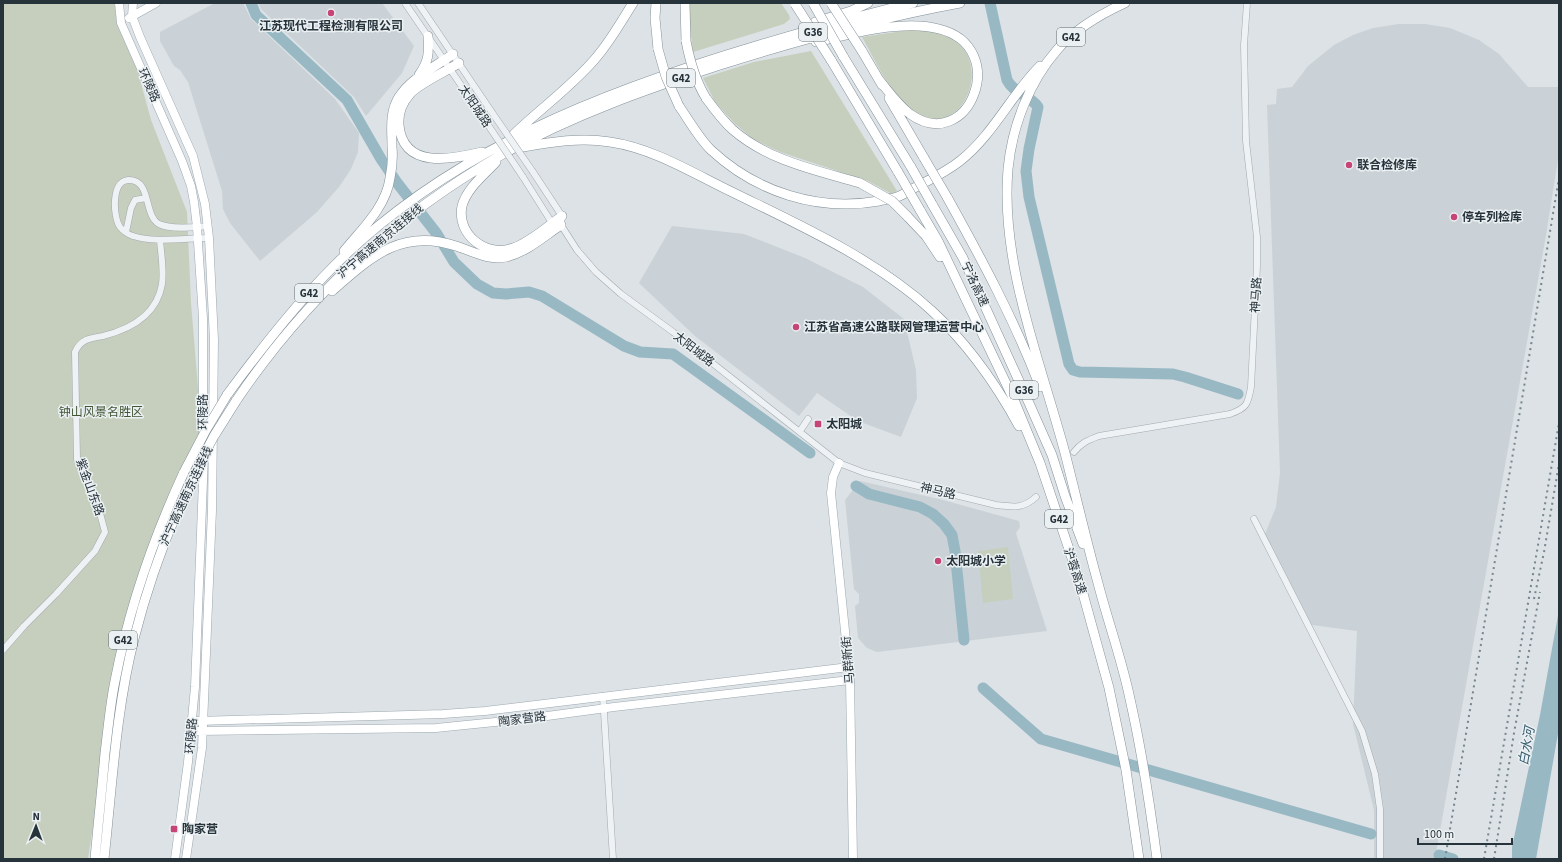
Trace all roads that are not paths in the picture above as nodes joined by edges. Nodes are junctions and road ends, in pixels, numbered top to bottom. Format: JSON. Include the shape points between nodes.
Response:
{"nodes":[{"id":1,"x":119,"y":3,"type":"edge"},
{"id":2,"x":133,"y":3,"type":"edge"},
{"id":3,"x":156,"y":3,"type":"edge"},
{"id":4,"x":406,"y":3,"type":"edge"},
{"id":5,"x":418,"y":3,"type":"edge"},
{"id":6,"x":633,"y":3,"type":"edge"},
{"id":7,"x":656,"y":3,"type":"edge"},
{"id":8,"x":685,"y":3,"type":"edge"},
{"id":9,"x":813,"y":3,"type":"edge"},
{"id":10,"x":831,"y":3,"type":"edge"},
{"id":11,"x":868,"y":3,"type":"edge"},
{"id":12,"x":913,"y":3,"type":"edge"},
{"id":13,"x":960,"y":3,"type":"edge"},
{"id":14,"x":1125,"y":3,"type":"edge"},
{"id":15,"x":1247,"y":3,"type":"edge"},
{"id":16,"x":795,"y":4,"type":"edge"},
{"id":17,"x":132,"y":16,"type":"junction"},
{"id":18,"x":122,"y":23,"type":"junction"},
{"id":19,"x":428,"y":36,"type":"junction"},
{"id":20,"x":453,"y":54,"type":"junction"},
{"id":21,"x":753,"y":54,"type":"junction"},
{"id":22,"x":444,"y":60,"type":"junction"},
{"id":23,"x":702,"y":62,"type":"junction"},
{"id":24,"x":459,"y":63,"type":"junction"},
{"id":25,"x":450,"y":69,"type":"junction"},
{"id":26,"x":417,"y":78,"type":"junction"},
{"id":27,"x":879,"y":80,"type":"junction"},
{"id":28,"x":1029,"y":85,"type":"junction"},
{"id":29,"x":507,"y":148,"type":"junction"},
{"id":30,"x":490,"y":150,"type":"junction"},
{"id":31,"x":146,"y":198,"type":"junction"},
{"id":32,"x":558,"y":221,"type":"junction"},
{"id":33,"x":208,"y":226,"type":"junction"},
{"id":34,"x":197,"y":227,"type":"junction"},
{"id":35,"x":126,"y":232,"type":"junction"},
{"id":36,"x":198,"y":238,"type":"junction"},
{"id":37,"x":209,"y":238,"type":"junction"},
{"id":38,"x":160,"y":240,"type":"junction"},
{"id":39,"x":964,"y":297,"type":"junction"},
{"id":40,"x":292,"y":310,"type":"junction"},
{"id":41,"x":277,"y":345,"type":"junction"},
{"id":42,"x":808,"y":419,"type":"dead end"},
{"id":43,"x":800,"y":431,"type":"junction"},
{"id":44,"x":1064,"y":452,"type":"junction"},
{"id":45,"x":1074,"y":452,"type":"dead end"},
{"id":46,"x":839,"y":463,"type":"junction"},
{"id":47,"x":1040,"y":463,"type":"junction"},
{"id":48,"x":1036,"y":497,"type":"dead end"},
{"id":49,"x":1254,"y":519,"type":"dead end"},
{"id":50,"x":1098,"y":584,"type":"junction"},
{"id":51,"x":3,"y":650,"type":"edge"},
{"id":52,"x":849,"y":667,"type":"junction"},
{"id":53,"x":850,"y":680,"type":"junction"},
{"id":54,"x":603,"y":696,"type":"junction"},
{"id":55,"x":604,"y":708,"type":"junction"},
{"id":56,"x":192,"y":721,"type":"junction"},
{"id":57,"x":203,"y":721,"type":"junction"},
{"id":58,"x":192,"y":731,"type":"junction"},
{"id":59,"x":203,"y":731,"type":"junction"},
{"id":60,"x":95,"y":859,"type":"edge"},
{"id":61,"x":104,"y":859,"type":"edge"},
{"id":62,"x":175,"y":859,"type":"edge"},
{"id":63,"x":186,"y":859,"type":"edge"},
{"id":64,"x":614,"y":859,"type":"edge"},
{"id":65,"x":853,"y":859,"type":"edge"},
{"id":66,"x":1139,"y":859,"type":"edge"},
{"id":67,"x":1157,"y":859,"type":"edge"},
{"id":68,"x":1380,"y":859,"type":"edge"}],
"edges":[{"from":1,"to":18,"type":"main road","name":"环陵路"},
{"from":2,"to":17,"type":"main road","name":"环陵路"},
{"from":3,"to":17,"type":"main road"},
{"from":4,"to":19,"type":"street","name":"太阳城路"},
{"from":5,"to":20,"type":"street","name":"太阳城路"},
{"from":6,"to":29,"type":"highway","via":[[595,59],[573,82],[530,118]]},
{"from":7,"to":28,"type":"highway","bridge":true,"via":[[658,49],[666,77],[679,106],[710,149],[736,171],[778,192],[814,202],[858,204],[897,197],[945,172],[975,147],[1014,98]]},
{"from":8,"to":39,"type":"highway","number":"G42","bridge":true,"via":[[686,41],[692,68],[706,98],[732,130],[767,153],[860,183],[892,201],[926,236]]},
{"from":9,"to":50,"type":"highway","name":"宁洛高速","number":"G36","bridge":true,"via":[[963,258],[1052,455]]},
{"from":10,"to":27,"type":"highway","bridge":true},
{"from":11,"to":23,"type":"highway","via":[[851,11],[737,46]]},
{"from":12,"to":23,"type":"highway","name":"沪宁高速南京连接线","number":"G42","via":[[850,18]]},
{"from":13,"to":21,"type":"highway","name":"沪宁高速南京连接线","number":"G42","via":[[852,26]]},
{"from":14,"to":28,"type":"highway","number":"G42","via":[[1093,21],[1057,50]]},
{"from":15,"to":45,"type":"street","name":"神马路","via":[[1244,45],[1246,141],[1257,266],[1248,403],[1241,410],[1230,414],[1098,436],[1083,443]]},
{"from":16,"to":39,"type":"highway","name":"宁洛高速","number":"G36","bridge":true,"via":[[938,241]]},
{"from":17,"to":18,"type":"main road"},
{"from":17,"to":33,"type":"main road","name":"环陵路","via":[[193,156],[202,186]]},
{"from":18,"to":34,"type":"main road","name":"环陵路","via":[[182,161],[191,186]]},
{"from":19,"to":22,"type":"street","name":"太阳城路"},
{"from":19,"to":26,"type":"highway","via":[[429,57]]},
{"from":20,"to":22,"type":"highway"},
{"from":20,"to":24,"type":"street","name":"太阳城路"},
{"from":21,"to":27,"type":"highway","via":[[894,26],[929,27],[956,36],[965,44],[977,63],[978,81],[974,92],[963,113],[947,122],[934,124],[910,114],[896,102]]},
{"from":21,"to":29,"type":"highway","name":"沪宁高速南京连接线","number":"G42","via":[[615,102]]},
{"from":22,"to":25,"type":"street","name":"太阳城路"},
{"from":22,"to":26,"type":"highway"},
{"from":23,"to":29,"type":"highway","name":"沪宁高速南京连接线","number":"G42","via":[[585,104]]},
{"from":24,"to":25,"type":"highway"},
{"from":24,"to":32,"type":"street","name":"太阳城路","bridge":true,"via":[[533,172]]},
{"from":25,"to":30,"type":"highway","via":[[410,93],[402,105],[399,117],[400,130],[405,144],[414,153],[441,160]]},
{"from":25,"to":32,"type":"street","name":"太阳城路","bridge":true,"via":[[523,178]]},
{"from":26,"to":40,"type":"highway","via":[[399,96],[393,109],[390,179],[381,204],[371,220]]},
{"from":27,"to":44,"type":"highway","bridge":true,"via":[[981,259],[1037,379]]},
{"from":28,"to":44,"type":"highway","number":"G42","via":[[1013,139],[1008,168],[1012,250],[1026,318]]},
{"from":29,"to":30,"type":"highway","name":"沪宁高速南京连接线","number":"G42"},
{"from":29,"to":32,"type":"highway","via":[[474,185],[462,206],[463,226],[468,235],[493,250],[502,250],[513,248]]},
{"from":29,"to":41,"type":"highway","name":"沪宁高速南京连接线","number":"G42","via":[[411,213],[376,242],[342,272]]},
{"from":29,"to":47,"type":"highway","via":[[584,139],[631,146],[681,166],[845,250],[909,292],[953,332],[974,356],[1006,403]]},
{"from":30,"to":40,"type":"highway","name":"沪宁高速南京连接线","number":"G42","via":[[417,196],[334,266]]},
{"from":31,"to":34,"type":"street","via":[[153,218],[158,223],[172,227]]},
{"from":31,"to":35,"type":"street","via":[[135,200]]},
{"from":31,"to":35,"type":"street","via":[[141,185],[136,181],[127,180],[117,187],[117,219],[120,227]]},
{"from":32,"to":41,"type":"highway","via":[[525,249],[505,257],[492,258],[437,241],[402,243],[387,248],[322,299]]},
{"from":32,"to":43,"type":"street","name":"太阳城路","via":[[577,250],[596,272],[621,294]]},
{"from":33,"to":34,"type":"street"},
{"from":33,"to":37,"type":"main road","name":"环陵路"},
{"from":34,"to":36,"type":"main road","name":"环陵路"},
{"from":35,"to":38,"type":"street","via":[[133,236]]},
{"from":36,"to":37,"type":"street"},
{"from":36,"to":38,"type":"street"},
{"from":36,"to":56,"type":"main road","name":"环陵路","via":[[203,318],[204,479]]},
{"from":37,"to":57,"type":"main road","name":"环陵路","via":[[214,340],[212,510]]},
{"from":38,"to":51,"type":"street","name":"紫金山东路","via":[[162,282],[159,296],[149,313],[111,334],[85,340],[75,352],[77,458],[97,502],[105,532],[95,551]]},
{"from":39,"to":47,"type":"highway","name":"沪蓉高速","number":"G42","via":[[1014,400]]},
{"from":40,"to":60,"type":"highway","name":"沪宁高速南京连接线","number":"G42","bridge":true,"via":[[228,395],[206,430],[184,472],[151,548],[124,638],[113,690]]},
{"from":41,"to":61,"type":"highway","name":"沪宁高速南京连接线","number":"G42","bridge":true,"via":[[214,436],[176,512],[161,550],[134,640],[125,685]]},
{"from":42,"to":43,"type":"street"},
{"from":43,"to":46,"type":"street","name":"太阳城路"},
{"from":44,"to":50,"type":"highway","number":"G42"},
{"from":46,"to":48,"type":"street","name":"神马路","via":[[865,473],[996,505],[1014,508],[1028,504]]},
{"from":46,"to":52,"type":"main road","name":"马群新街","via":[[833,477],[831,493]]},
{"from":47,"to":66,"type":"highway","name":"沪蓉高速","number":"G42","via":[[1079,579],[1109,688],[1123,751]]},
{"from":49,"to":68,"type":"street","via":[[1362,731],[1376,774],[1380,809]]},
{"from":50,"to":67,"type":"highway","name":"沪蓉高速","number":"G42","via":[[1130,696],[1142,755]]},
{"from":52,"to":53,"type":"main road","name":"马群新街"},
{"from":52,"to":54,"type":"main road","name":"陶家营路"},
{"from":53,"to":55,"type":"main road","name":"陶家营路"},
{"from":53,"to":65,"type":"main road","name":"马群新街"},
{"from":54,"to":55,"type":"street"},
{"from":54,"to":57,"type":"main road","name":"陶家营路","via":[[443,714]]},
{"from":55,"to":59,"type":"main road","name":"陶家营路","via":[[436,728]]},
{"from":55,"to":64,"type":"street"},
{"from":56,"to":57,"type":"main road","name":"陶家营路"},
{"from":56,"to":58,"type":"main road","name":"环陵路"},
{"from":57,"to":59,"type":"main road","name":"环陵路"},
{"from":58,"to":59,"type":"main road","name":"陶家营路"},
{"from":58,"to":62,"type":"main road","name":"环陵路"},
{"from":59,"to":63,"type":"main road","name":"环陵路"}]}
